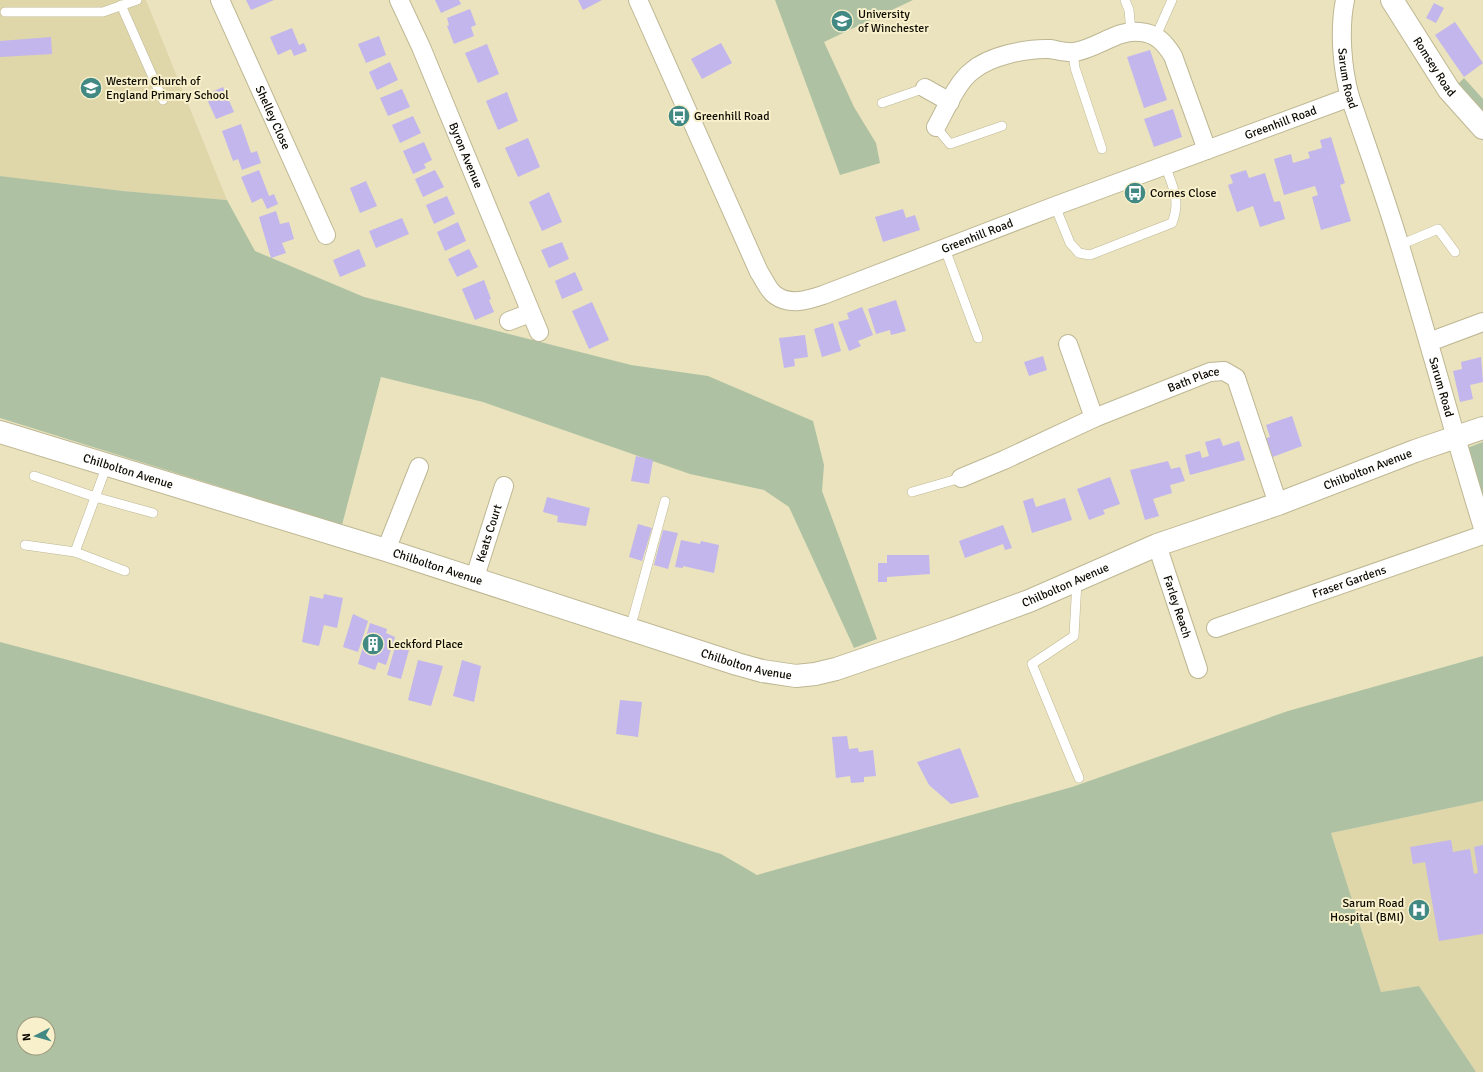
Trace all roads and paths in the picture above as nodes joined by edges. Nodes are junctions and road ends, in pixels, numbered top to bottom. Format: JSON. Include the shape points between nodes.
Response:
{"nodes":[{"id":1,"x":137,"y":0,"type":"edge"},
{"id":2,"x":220,"y":0,"type":"edge"},
{"id":3,"x":398,"y":0,"type":"edge"},
{"id":4,"x":638,"y":0,"type":"edge"},
{"id":5,"x":1125,"y":0,"type":"edge"},
{"id":6,"x":1172,"y":0,"type":"edge"},
{"id":7,"x":1345,"y":0,"type":"edge"},
{"id":8,"x":1392,"y":0,"type":"edge"},
{"id":9,"x":121,"y":5,"type":"junction"},
{"id":10,"x":5,"y":12,"type":"dead end"},
{"id":11,"x":1131,"y":32,"type":"junction"},
{"id":12,"x":1156,"y":36,"type":"junction"},
{"id":13,"x":1073,"y":52,"type":"junction"},
{"id":14,"x":925,"y":88,"type":"joint"},
{"id":15,"x":1350,"y":97,"type":"junction"},
{"id":16,"x":163,"y":100,"type":"dead end"},
{"id":17,"x":950,"y":102,"type":"junction"},
{"id":18,"x":882,"y":103,"type":"dead end"},
{"id":19,"x":1002,"y":126,"type":"dead end"},
{"id":20,"x":936,"y":127,"type":"joint"},
{"id":21,"x":1483,"y":128,"type":"edge"},
{"id":22,"x":1102,"y":150,"type":"dead end"},
{"id":23,"x":1207,"y":150,"type":"junction"},
{"id":24,"x":1166,"y":165,"type":"junction"},
{"id":25,"x":1055,"y":206,"type":"junction"},
{"id":26,"x":326,"y":235,"type":"dead end"},
{"id":27,"x":1400,"y":245,"type":"junction"},
{"id":28,"x":945,"y":249,"type":"junction"},
{"id":29,"x":1456,"y":252,"type":"dead end"},
{"id":30,"x":530,"y":312,"type":"junction"},
{"id":31,"x":509,"y":320,"type":"dead end"},
{"id":32,"x":1483,"y":322,"type":"edge"},
{"id":33,"x":539,"y":332,"type":"dead end"},
{"id":34,"x":978,"y":338,"type":"dead end"},
{"id":35,"x":1429,"y":342,"type":"junction"},
{"id":36,"x":1068,"y":344,"type":"dead end"},
{"id":37,"x":1094,"y":418,"type":"junction"},
{"id":38,"x":1483,"y":428,"type":"edge"},
{"id":39,"x":0,"y":432,"type":"edge"},
{"id":40,"x":1455,"y":438,"type":"junction"},
{"id":41,"x":107,"y":465,"type":"junction"},
{"id":42,"x":419,"y":467,"type":"dead end"},
{"id":43,"x":34,"y":476,"type":"dead end"},
{"id":44,"x":962,"y":478,"type":"joint"},
{"id":45,"x":504,"y":486,"type":"dead end"},
{"id":46,"x":912,"y":492,"type":"dead end"},
{"id":47,"x":95,"y":496,"type":"junction"},
{"id":48,"x":665,"y":501,"type":"dead end"},
{"id":49,"x":1278,"y":504,"type":"junction"},
{"id":50,"x":153,"y":513,"type":"dead end"},
{"id":51,"x":1483,"y":528,"type":"edge"},
{"id":52,"x":1483,"y":535,"type":"edge"},
{"id":53,"x":25,"y":545,"type":"dead end"},
{"id":54,"x":1157,"y":545,"type":"junction"},
{"id":55,"x":386,"y":550,"type":"junction"},
{"id":56,"x":75,"y":552,"type":"junction"},
{"id":57,"x":125,"y":571,"type":"dead end"},
{"id":58,"x":474,"y":580,"type":"junction"},
{"id":59,"x":1077,"y":581,"type":"junction"},
{"id":60,"x":1216,"y":628,"type":"dead end"},
{"id":61,"x":630,"y":630,"type":"junction"},
{"id":62,"x":1198,"y":669,"type":"dead end"},
{"id":63,"x":1079,"y":778,"type":"dead end"}],
"edges":[{"from":1,"to":9,"type":"lane"},
{"from":2,"to":26,"type":"street","name":"Shelley Close"},
{"from":3,"to":30,"type":"street","name":"Byron Avenue","via":[[424,54]]},
{"from":4,"to":28,"type":"street","name":"Greenhill Road","via":[[759,272],[775,295],[790,301],[810,299]]},
{"from":5,"to":11,"type":"lane","via":[[1129,10]]},
{"from":6,"to":12,"type":"lane"},
{"from":7,"to":15,"type":"street","name":"Sarum Road","via":[[1343,51],[1345,79]]},
{"from":8,"to":21,"type":"main road","name":"Romsey Road","via":[[1449,90]]},
{"from":9,"to":10,"type":"lane","via":[[103,12]]},
{"from":9,"to":16,"type":"lane"},
{"from":11,"to":12,"type":"street"},
{"from":11,"to":13,"type":"street","via":[[1091,48]]},
{"from":12,"to":23,"type":"street","via":[[1173,56]]},
{"from":13,"to":17,"type":"street","via":[[1025,50],[984,63],[971,71]]},
{"from":13,"to":22,"type":"lane"},
{"from":14,"to":17,"type":"street"},
{"from":14,"to":18,"type":"lane"},
{"from":15,"to":23,"type":"street","name":"Greenhill Road"},
{"from":15,"to":27,"type":"street","name":"Sarum Road"},
{"from":17,"to":20,"type":"street"},
{"from":19,"to":20,"type":"lane","via":[[950,144]]},
{"from":23,"to":24,"type":"street","name":"Greenhill Road"},
{"from":24,"to":25,"type":"street","name":"Greenhill Road"},
{"from":24,"to":25,"type":"lane","via":[[1176,199],[1177,210],[1172,223],[1090,255],[1079,254],[1070,244]]},
{"from":25,"to":28,"type":"street","name":"Greenhill Road"},
{"from":27,"to":29,"type":"lane","via":[[1438,229]]},
{"from":27,"to":35,"type":"street","name":"Sarum Road"},
{"from":28,"to":34,"type":"lane"},
{"from":30,"to":31,"type":"street"},
{"from":30,"to":33,"type":"street","name":"Byron Avenue"},
{"from":32,"to":35,"type":"street"},
{"from":35,"to":40,"type":"street","name":"Sarum Road"},
{"from":36,"to":37,"type":"street"},
{"from":37,"to":44,"type":"street","name":"Bath Place"},
{"from":37,"to":49,"type":"street","name":"Bath Place","via":[[1210,372],[1224,371],[1236,378]]},
{"from":38,"to":40,"type":"main road","name":"Chilbolton Avenue"},
{"from":39,"to":41,"type":"main road","name":"Chilbolton Avenue"},
{"from":40,"to":49,"type":"main road","name":"Chilbolton Avenue"},
{"from":40,"to":51,"type":"street","name":"Sarum Road"},
{"from":41,"to":47,"type":"lane"},
{"from":41,"to":55,"type":"main road","name":"Chilbolton Avenue"},
{"from":42,"to":55,"type":"street"},
{"from":43,"to":47,"type":"lane"},
{"from":44,"to":46,"type":"lane"},
{"from":45,"to":58,"type":"street","name":"Keats Court"},
{"from":47,"to":50,"type":"lane"},
{"from":47,"to":56,"type":"lane"},
{"from":48,"to":61,"type":"lane"},
{"from":49,"to":54,"type":"main road","name":"Chilbolton Avenue"},
{"from":52,"to":60,"type":"street","name":"Fraser Gardens"},
{"from":53,"to":56,"type":"lane"},
{"from":54,"to":59,"type":"main road","name":"Chilbolton Avenue"},
{"from":54,"to":62,"type":"street","name":"Farley Reach"},
{"from":55,"to":58,"type":"main road","name":"Chilbolton Avenue"},
{"from":56,"to":57,"type":"lane"},
{"from":58,"to":61,"type":"main road","name":"Chilbolton Avenue"},
{"from":59,"to":61,"type":"main road","name":"Chilbolton Avenue","via":[[953,629],[815,674],[796,676],[762,671]]},
{"from":59,"to":63,"type":"lane","via":[[1074,636],[1032,664]]}]}
